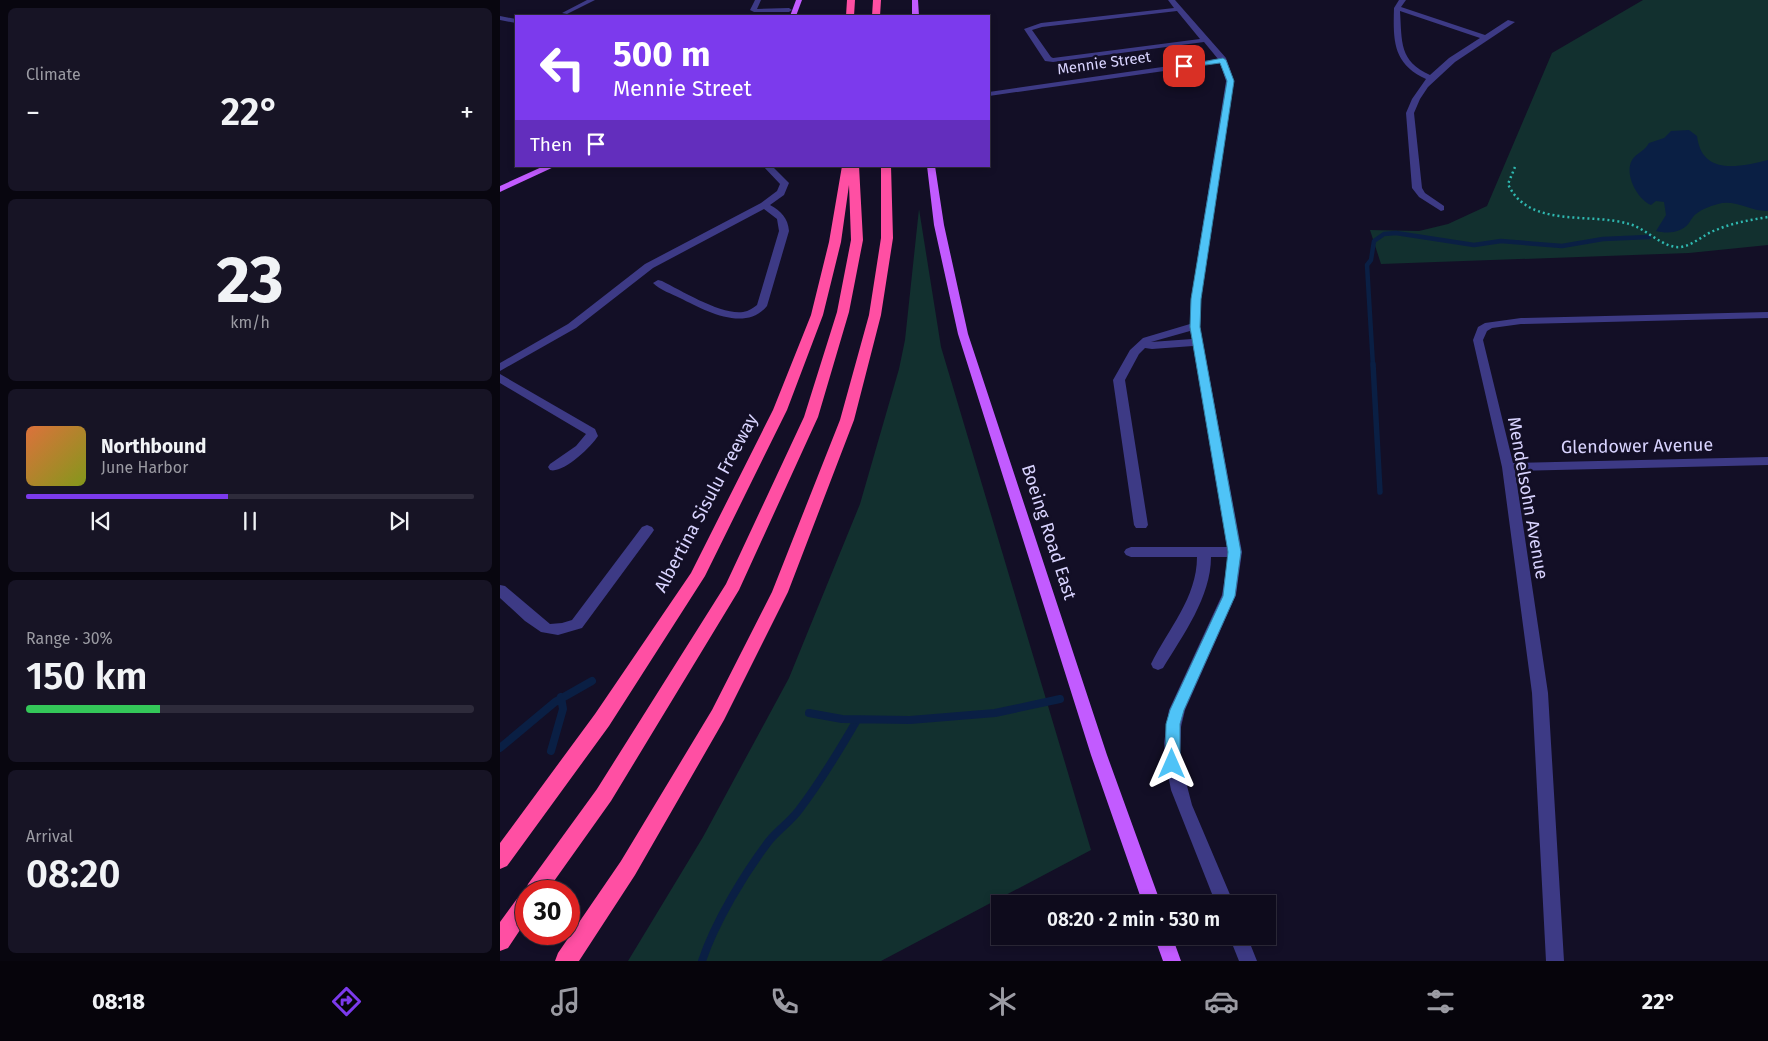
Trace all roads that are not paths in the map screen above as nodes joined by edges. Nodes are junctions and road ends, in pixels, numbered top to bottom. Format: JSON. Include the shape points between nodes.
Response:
{"nodes":[{"id":1,"x":592,"y":0,"type":"edge"},
{"id":2,"x":758,"y":0,"type":"edge"},
{"id":3,"x":799,"y":0,"type":"edge"},
{"id":4,"x":851,"y":0,"type":"edge"},
{"id":5,"x":877,"y":0,"type":"edge"},
{"id":6,"x":915,"y":0,"type":"edge"},
{"id":7,"x":1171,"y":0,"type":"edge"},
{"id":8,"x":1404,"y":0,"type":"edge"},
{"id":9,"x":1397,"y":8,"type":"junction"},
{"id":10,"x":790,"y":9,"type":"edge"},
{"id":11,"x":1179,"y":9,"type":"junction"},
{"id":12,"x":565,"y":13,"type":"dead end"},
{"id":13,"x":850,"y":15,"type":"edge"},
{"id":14,"x":876,"y":15,"type":"edge"},
{"id":15,"x":916,"y":15,"type":"edge"},
{"id":16,"x":500,"y":18,"type":"edge"},
{"id":17,"x":515,"y":21,"type":"edge"},
{"id":18,"x":1511,"y":22,"type":"dead end"},
{"id":19,"x":1485,"y":37,"type":"junction"},
{"id":20,"x":1206,"y":40,"type":"junction"},
{"id":21,"x":1223,"y":60,"type":"junction"},
{"id":22,"x":1430,"y":78,"type":"junction"},
{"id":23,"x":990,"y":94,"type":"edge"},
{"id":24,"x":550,"y":167,"type":"edge"},
{"id":25,"x":768,"y":167,"type":"edge"},
{"id":26,"x":847,"y":167,"type":"edge"},
{"id":27,"x":854,"y":167,"type":"edge"},
{"id":28,"x":886,"y":167,"type":"edge"},
{"id":29,"x":931,"y":167,"type":"edge"},
{"id":30,"x":500,"y":189,"type":"edge"},
{"id":31,"x":764,"y":205,"type":"junction"},
{"id":32,"x":1441,"y":208,"type":"dead end"},
{"id":33,"x":658,"y":283,"type":"dead end"},
{"id":34,"x":1768,"y":315,"type":"edge"},
{"id":35,"x":1195,"y":326,"type":"junction"},
{"id":36,"x":1197,"y":342,"type":"junction"},
{"id":37,"x":1144,"y":344,"type":"junction"},
{"id":38,"x":500,"y":368,"type":"edge"},
{"id":39,"x":500,"y":378,"type":"edge"},
{"id":40,"x":1768,"y":461,"type":"edge"},
{"id":41,"x":554,"y":467,"type":"dead end"},
{"id":42,"x":1508,"y":467,"type":"junction"},
{"id":43,"x":1141,"y":525,"type":"dead end"},
{"id":44,"x":648,"y":530,"type":"dead end"},
{"id":45,"x":1132,"y":552,"type":"dead end"},
{"id":46,"x":1234,"y":552,"type":"junction"},
{"id":47,"x":1204,"y":553,"type":"junction"},
{"id":48,"x":500,"y":590,"type":"edge"},
{"id":49,"x":1158,"y":664,"type":"dead end"},
{"id":50,"x":500,"y":859,"type":"edge"},
{"id":51,"x":628,"y":868,"type":"junction"},
{"id":52,"x":543,"y":880,"type":"edge"},
{"id":53,"x":1149,"y":895,"type":"edge"},
{"id":54,"x":1221,"y":895,"type":"edge"},
{"id":55,"x":515,"y":919,"type":"edge"},
{"id":56,"x":500,"y":940,"type":"edge"},
{"id":57,"x":1166,"y":945,"type":"edge"},
{"id":58,"x":1242,"y":945,"type":"edge"},
{"id":59,"x":566,"y":961,"type":"edge"},
{"id":60,"x":571,"y":961,"type":"edge"},
{"id":61,"x":1172,"y":961,"type":"edge"},
{"id":62,"x":1248,"y":961,"type":"edge"},
{"id":63,"x":1555,"y":961,"type":"edge"}],
"edges":[{"from":1,"to":12,"type":"street"},
{"from":2,"to":10,"type":"street","via":[[756,11]]},
{"from":3,"to":10,"type":"main road"},
{"from":4,"to":13,"type":"highway"},
{"from":5,"to":14,"type":"highway"},
{"from":6,"to":15,"type":"main road"},
{"from":7,"to":11,"type":"street"},
{"from":8,"to":9,"type":"street"},
{"from":9,"to":19,"type":"street"},
{"from":9,"to":22,"type":"street","via":[[1404,63]]},
{"from":11,"to":20,"type":"street"},
{"from":11,"to":20,"type":"street","via":[[1028,28],[1048,59],[1053,60]]},
{"from":16,"to":17,"type":"street"},
{"from":18,"to":19,"type":"street"},
{"from":19,"to":22,"type":"street"},
{"from":20,"to":21,"type":"street"},
{"from":21,"to":23,"type":"street","name":"Mennie Street"},
{"from":21,"to":35,"type":"street","via":[[1230,81],[1196,299]]},
{"from":22,"to":32,"type":"street","via":[[1413,102],[1410,114],[1417,188]]},
{"from":24,"to":30,"type":"main road"},
{"from":25,"to":31,"type":"street","via":[[785,182],[785,188]]},
{"from":26,"to":50,"type":"highway","name":"Albertina Sisulu Freeway","via":[[836,242],[817,315],[780,410],[697,576],[602,720]]},
{"from":27,"to":52,"type":"highway","via":[[857,240],[842,312],[812,418],[733,586],[604,795]]},
{"from":28,"to":51,"type":"highway","via":[[887,238],[875,314],[846,420],[780,592],[718,715]]},
{"from":29,"to":53,"type":"main road","name":"Boeing Road East","via":[[939,225],[963,334],[1096,746]]},
{"from":31,"to":33,"type":"street","via":[[785,223],[762,306],[756,312],[733,315]]},
{"from":31,"to":38,"type":"street","via":[[650,266],[572,326]]},
{"from":34,"to":42,"type":"street","name":"Mendelsohn Avenue","via":[[1521,322],[1490,325],[1482,329],[1478,340]]},
{"from":35,"to":36,"type":"street"},
{"from":35,"to":37,"type":"street","via":[[1147,340]]},
{"from":36,"to":37,"type":"street"},
{"from":36,"to":46,"type":"street"},
{"from":37,"to":43,"type":"street","via":[[1134,352],[1119,380]]},
{"from":39,"to":41,"type":"street","via":[[591,432],[588,442]]},
{"from":40,"to":42,"type":"street","name":"Glendower Avenue"},
{"from":42,"to":63,"type":"street","name":"Mendelsohn Avenue","via":[[1540,693]]},
{"from":44,"to":48,"type":"street","via":[[577,624],[570,627],[559,630],[545,628]]},
{"from":45,"to":47,"type":"street"},
{"from":46,"to":47,"type":"street"},
{"from":46,"to":54,"type":"street","via":[[1229,596],[1177,710],[1172,744],[1172,764],[1178,790]]},
{"from":47,"to":49,"type":"street","via":[[1204,573],[1186,618]]},
{"from":51,"to":59,"type":"highway"},
{"from":51,"to":60,"type":"highway"},
{"from":55,"to":56,"type":"highway"},
{"from":57,"to":61,"type":"main road"},
{"from":58,"to":62,"type":"street"}]}
